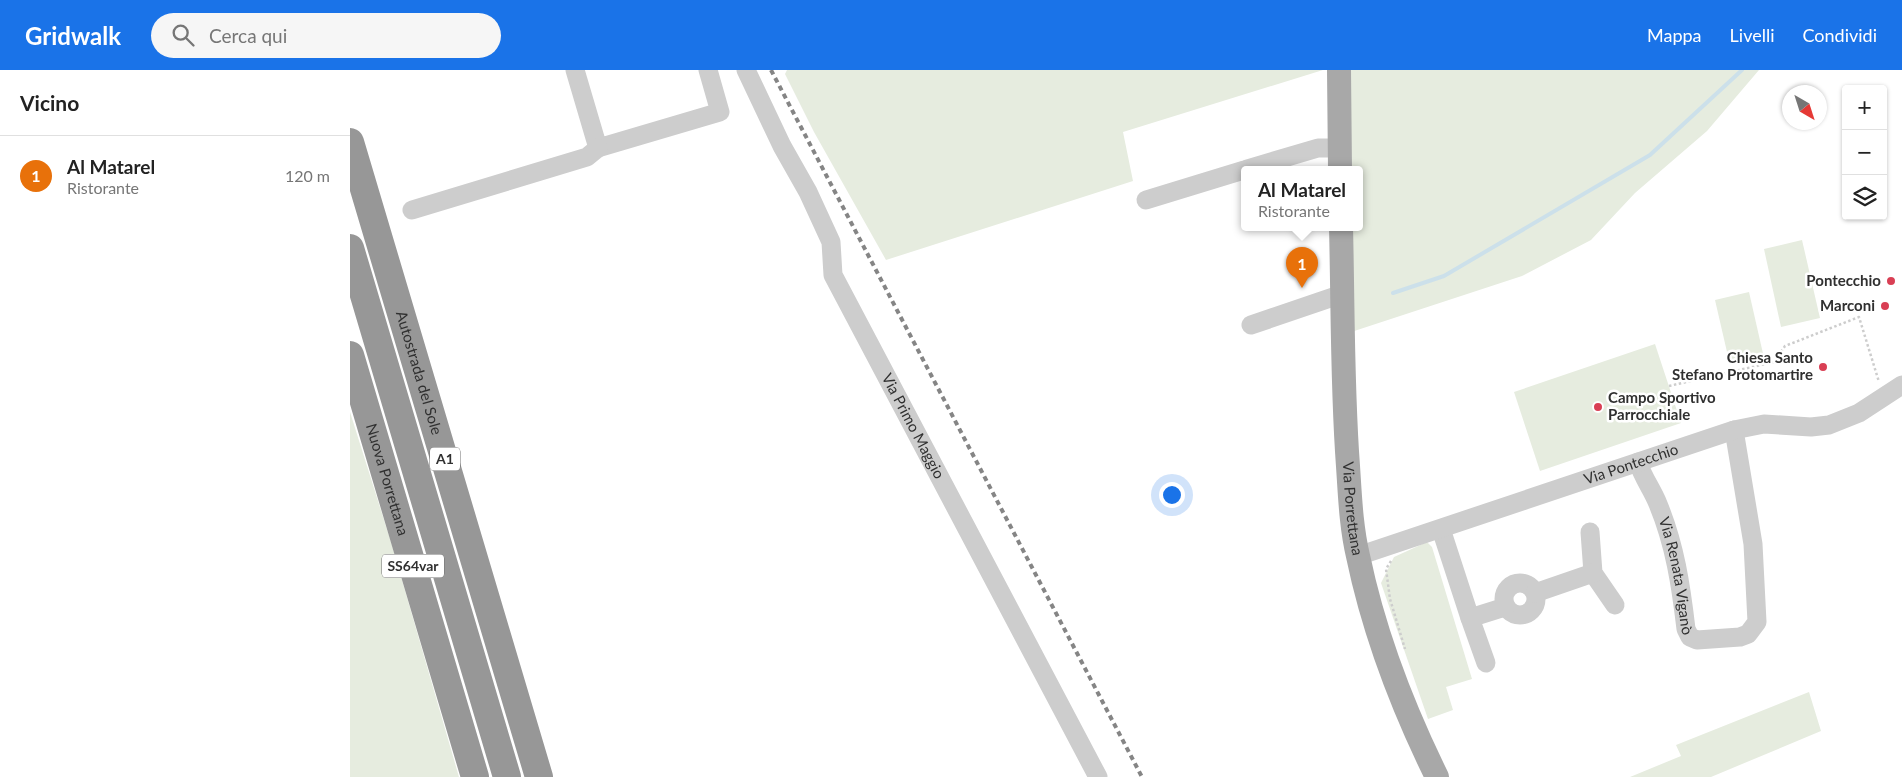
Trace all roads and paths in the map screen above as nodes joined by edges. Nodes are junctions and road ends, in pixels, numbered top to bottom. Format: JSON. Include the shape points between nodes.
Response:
{"nodes":[{"id":1,"x":575,"y":70,"type":"edge"},
{"id":2,"x":708,"y":70,"type":"edge"},
{"id":3,"x":746,"y":70,"type":"edge"},
{"id":4,"x":1339,"y":70,"type":"edge"},
{"id":5,"x":350,"y":142,"type":"edge"},
{"id":6,"x":598,"y":148,"type":"junction"},
{"id":7,"x":1339,"y":159,"type":"edge"},
{"id":8,"x":1259,"y":166,"type":"edge"},
{"id":9,"x":1241,"y":172,"type":"edge"},
{"id":10,"x":1146,"y":200,"type":"dead end"},
{"id":11,"x":412,"y":210,"type":"dead end"},
{"id":12,"x":1341,"y":231,"type":"edge"},
{"id":13,"x":350,"y":248,"type":"edge"},
{"id":14,"x":1342,"y":294,"type":"junction"},
{"id":15,"x":1251,"y":325,"type":"dead end"},
{"id":16,"x":350,"y":355,"type":"edge"},
{"id":17,"x":1902,"y":385,"type":"edge"},
{"id":18,"x":1669,"y":386,"type":"dead end"},
{"id":19,"x":1884,"y":397,"type":"junction"},
{"id":20,"x":1734,"y":430,"type":"junction"},
{"id":21,"x":1638,"y":462,"type":"junction"},
{"id":22,"x":1441,"y":529,"type":"junction"},
{"id":23,"x":1590,"y":532,"type":"dead end"},
{"id":24,"x":1358,"y":556,"type":"junction"},
{"id":25,"x":1394,"y":558,"type":"dead end"},
{"id":26,"x":1593,"y":574,"type":"junction"},
{"id":27,"x":1615,"y":605,"type":"dead end"},
{"id":28,"x":1470,"y":618,"type":"junction"},
{"id":29,"x":1406,"y":656,"type":"dead end"},
{"id":30,"x":1486,"y":663,"type":"dead end"},
{"id":31,"x":475,"y":777,"type":"edge"},
{"id":32,"x":507,"y":777,"type":"edge"},
{"id":33,"x":539,"y":777,"type":"edge"},
{"id":34,"x":1098,"y":777,"type":"edge"},
{"id":35,"x":1437,"y":777,"type":"edge"}],
"edges":[{"from":1,"to":6,"type":"street"},
{"from":2,"to":6,"type":"street","via":[[720,112]]},
{"from":3,"to":34,"type":"street","name":"Via Primo Maggio","via":[[831,242],[833,275]]},
{"from":4,"to":7,"type":"main road"},
{"from":5,"to":33,"type":"highway","name":"Autostrada del Sole","number":"A1"},
{"from":6,"to":11,"type":"street","via":[[587,157]]},
{"from":7,"to":8,"type":"street","via":[[1318,148]]},
{"from":9,"to":10,"type":"street"},
{"from":12,"to":14,"type":"main road","name":"Via Porrettana"},
{"from":13,"to":32,"type":"highway","name":"Autostrada del Sole","number":"A1"},
{"from":14,"to":15,"type":"street"},
{"from":14,"to":24,"type":"main road","name":"Via Porrettana","via":[[1344,419]]},
{"from":16,"to":31,"type":"highway","name":"Nuova Porrettana","number":"SS64var"},
{"from":17,"to":19,"type":"street","name":"Via Pontecchio"},
{"from":18,"to":19,"type":"path","via":[[1774,362],[1785,346],[1859,318]]},
{"from":19,"to":20,"type":"street","name":"Via Pontecchio","via":[[1829,425],[1764,424]]},
{"from":20,"to":21,"type":"street","name":"Via Pontecchio"},
{"from":20,"to":21,"type":"street","name":"Via Renata Viganò","via":[[1753,544],[1757,622],[1748,634],[1740,637],[1697,640],[1690,637],[1686,629],[1678,562],[1658,503]]},
{"from":21,"to":22,"type":"street","name":"Via Pontecchio"},
{"from":22,"to":24,"type":"street","name":"Via Pontecchio"},
{"from":22,"to":28,"type":"street"},
{"from":23,"to":26,"type":"street"},
{"from":24,"to":35,"type":"main road","name":"Via Porrettana","via":[[1380,639],[1410,722]]},
{"from":25,"to":29,"type":"path","via":[[1386,569],[1390,599]]},
{"from":26,"to":27,"type":"street"},
{"from":26,"to":28,"type":"street","via":[[1535,594],[1531,587],[1517,583],[1505,592],[1505,607]]},
{"from":28,"to":30,"type":"street"}]}
